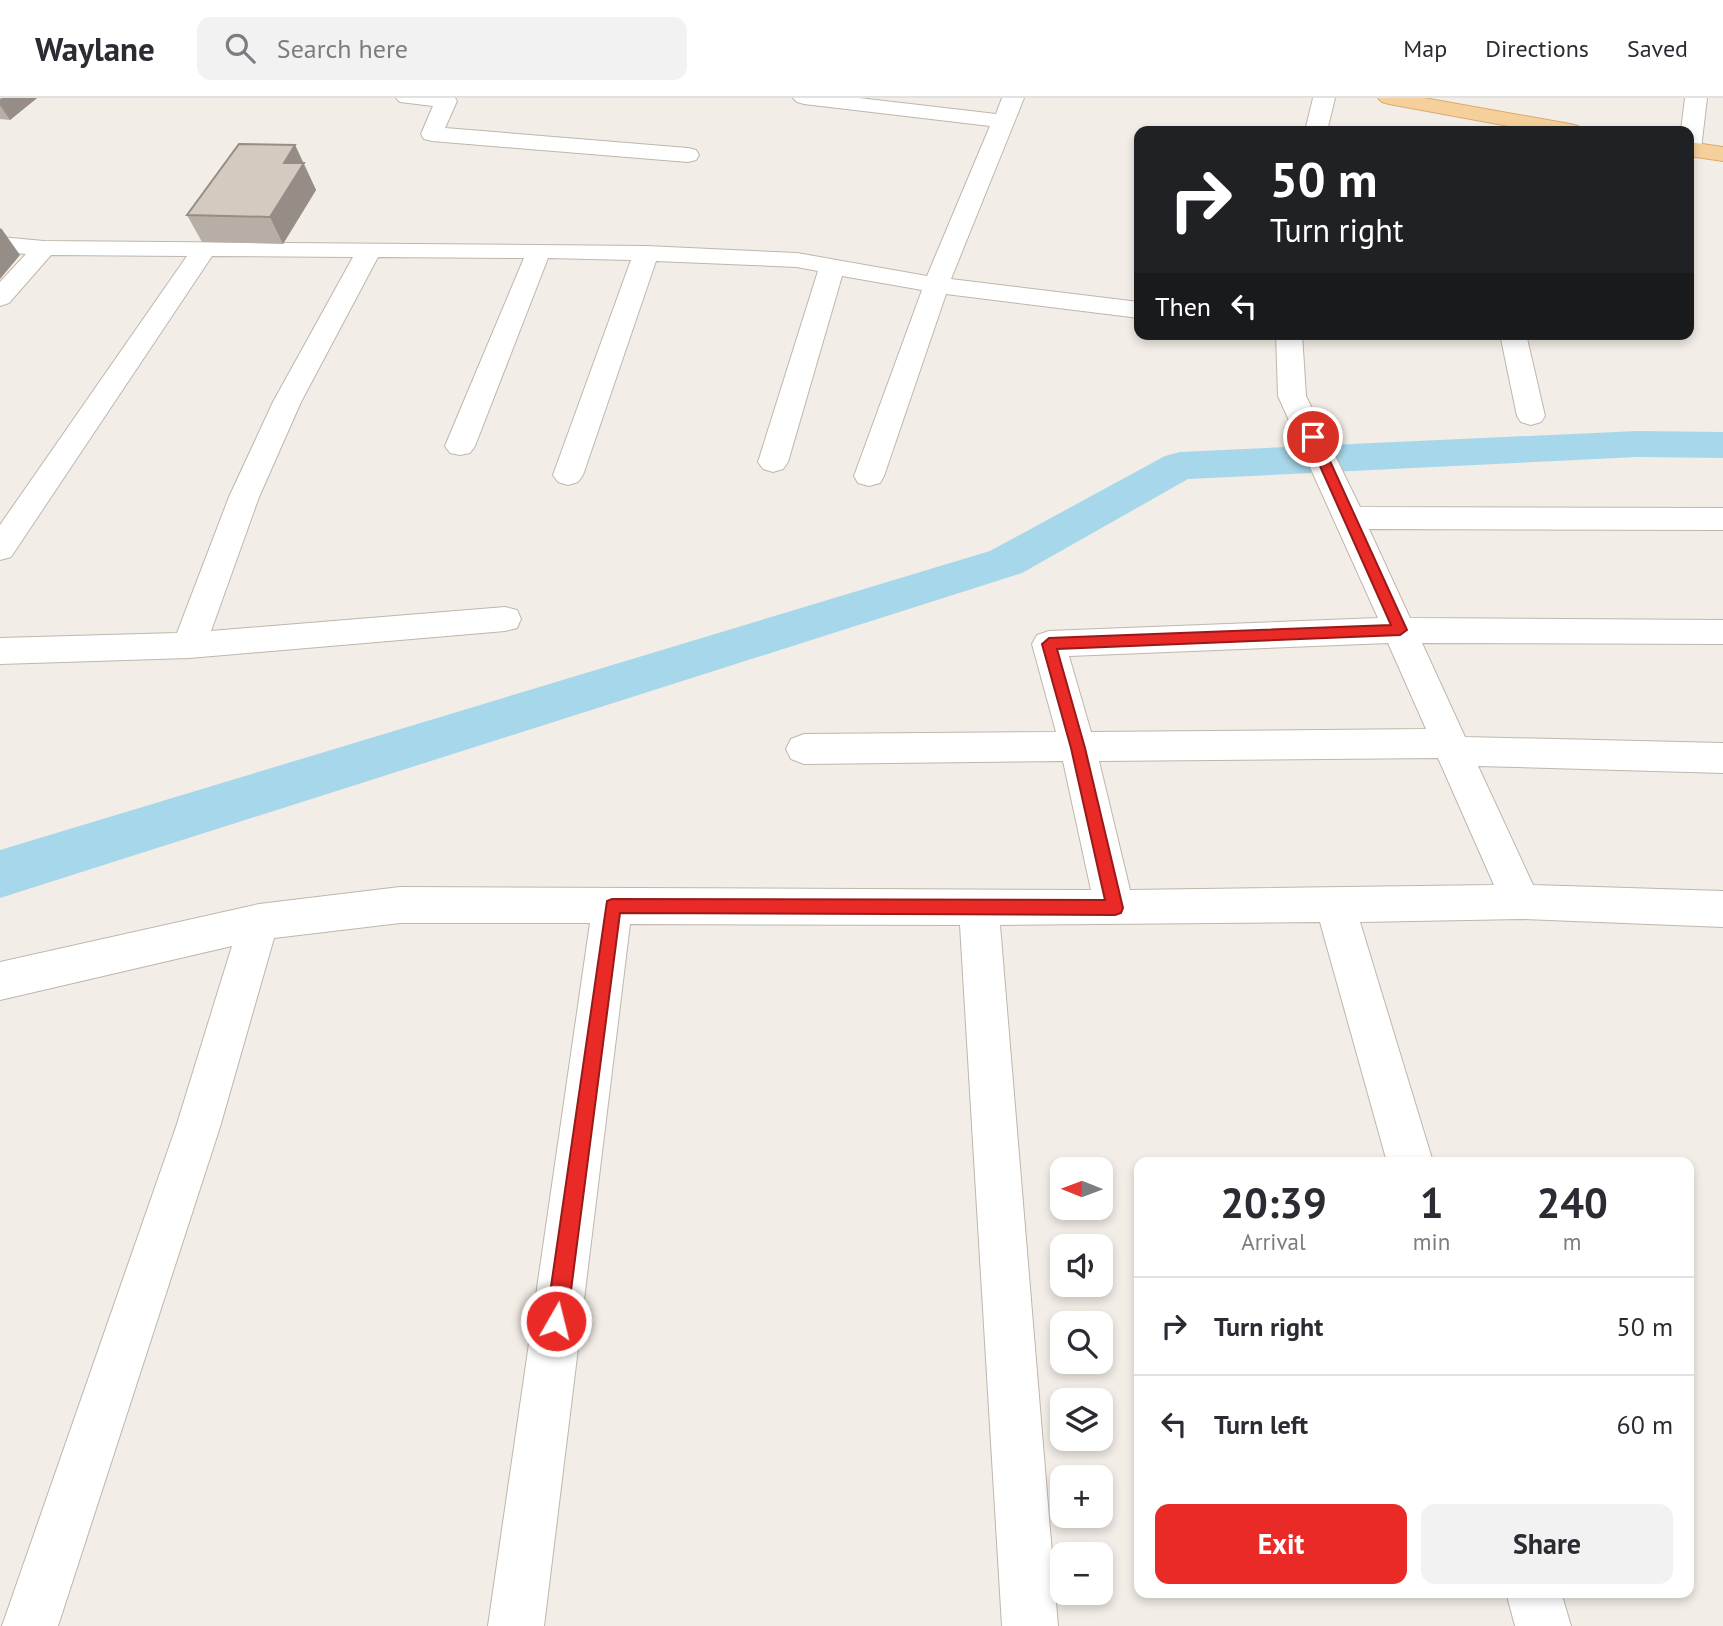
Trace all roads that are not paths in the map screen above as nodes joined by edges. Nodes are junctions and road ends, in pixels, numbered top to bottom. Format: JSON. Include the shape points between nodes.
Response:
{"nodes":[{"id":1,"x":407,"y":98,"type":"edge"},
{"id":2,"x":804,"y":98,"type":"edge"},
{"id":3,"x":1013,"y":98,"type":"edge"},
{"id":4,"x":1324,"y":98,"type":"edge"},
{"id":5,"x":1389,"y":98,"type":"edge"},
{"id":6,"x":1696,"y":98,"type":"edge"},
{"id":7,"x":1001,"y":121,"type":"junction"},
{"id":8,"x":1317,"y":126,"type":"edge"},
{"id":9,"x":1543,"y":126,"type":"edge"},
{"id":10,"x":1692,"y":126,"type":"edge"},
{"id":11,"x":1694,"y":150,"type":"edge"},
{"id":12,"x":688,"y":155,"type":"dead end"},
{"id":13,"x":1723,"y":155,"type":"edge"},
{"id":14,"x":0,"y":244,"type":"edge"},
{"id":15,"x":44,"y":248,"type":"junction"},
{"id":16,"x":205,"y":248,"type":"junction"},
{"id":17,"x":370,"y":249,"type":"junction"},
{"id":18,"x":539,"y":251,"type":"junction"},
{"id":19,"x":646,"y":253,"type":"junction"},
{"id":20,"x":832,"y":268,"type":"junction"},
{"id":21,"x":936,"y":285,"type":"junction"},
{"id":22,"x":0,"y":298,"type":"edge"},
{"id":23,"x":1134,"y":309,"type":"edge"},
{"id":24,"x":1289,"y":340,"type":"edge"},
{"id":25,"x":1514,"y":340,"type":"edge"},
{"id":26,"x":1531,"y":416,"type":"dead end"},
{"id":27,"x":460,"y":446,"type":"dead end"},
{"id":28,"x":773,"y":462,"type":"dead end"},
{"id":29,"x":568,"y":475,"type":"dead end"},
{"id":30,"x":869,"y":476,"type":"dead end"},
{"id":31,"x":1350,"y":518,"type":"junction"},
{"id":32,"x":1723,"y":519,"type":"edge"},
{"id":33,"x":0,"y":549,"type":"edge"},
{"id":34,"x":505,"y":619,"type":"dead end"},
{"id":35,"x":1400,"y":630,"type":"junction"},
{"id":36,"x":1723,"y":632,"type":"edge"},
{"id":37,"x":189,"y":645,"type":"junction"},
{"id":38,"x":0,"y":651,"type":"edge"},
{"id":39,"x":1452,"y":747,"type":"junction"},
{"id":40,"x":1078,"y":748,"type":"junction"},
{"id":41,"x":804,"y":749,"type":"dead end"},
{"id":42,"x":1723,"y":758,"type":"edge"},
{"id":43,"x":1521,"y":902,"type":"junction"},
{"id":44,"x":1335,"y":904,"type":"junction"},
{"id":45,"x":612,"y":906,"type":"junction"},
{"id":46,"x":979,"y":907,"type":"junction"},
{"id":47,"x":1115,"y":908,"type":"junction"},
{"id":48,"x":1723,"y":909,"type":"edge"},
{"id":49,"x":259,"y":922,"type":"junction"},
{"id":50,"x":0,"y":981,"type":"edge"},
{"id":51,"x":1408,"y":1157,"type":"edge"},
{"id":52,"x":1535,"y":1598,"type":"edge"},
{"id":53,"x":30,"y":1626,"type":"edge"},
{"id":54,"x":516,"y":1626,"type":"edge"},
{"id":55,"x":1030,"y":1626,"type":"edge"},
{"id":56,"x":1543,"y":1626,"type":"edge"}],
"edges":[{"from":1,"to":12,"type":"street","via":[[446,101],[432,134]]},
{"from":2,"to":7,"type":"street"},
{"from":3,"to":7,"type":"street"},
{"from":4,"to":8,"type":"street"},
{"from":5,"to":9,"type":"main road"},
{"from":6,"to":10,"type":"street"},
{"from":7,"to":21,"type":"street"},
{"from":11,"to":13,"type":"main road"},
{"from":14,"to":15,"type":"street"},
{"from":15,"to":16,"type":"street"},
{"from":15,"to":22,"type":"street"},
{"from":16,"to":17,"type":"street"},
{"from":16,"to":33,"type":"street"},
{"from":17,"to":18,"type":"street"},
{"from":17,"to":37,"type":"street","via":[[276,426]]},
{"from":18,"to":19,"type":"street"},
{"from":18,"to":27,"type":"street"},
{"from":19,"to":20,"type":"street","via":[[797,260]]},
{"from":19,"to":29,"type":"street"},
{"from":20,"to":21,"type":"street"},
{"from":20,"to":28,"type":"street"},
{"from":21,"to":23,"type":"street"},
{"from":21,"to":30,"type":"street"},
{"from":24,"to":31,"type":"street","via":[[1292,396]]},
{"from":25,"to":26,"type":"street"},
{"from":31,"to":32,"type":"street"},
{"from":31,"to":35,"type":"street"},
{"from":34,"to":37,"type":"street"},
{"from":35,"to":36,"type":"street"},
{"from":35,"to":39,"type":"street"},
{"from":35,"to":40,"type":"street","via":[[1049,644]]},
{"from":37,"to":38,"type":"street"},
{"from":39,"to":40,"type":"street"},
{"from":39,"to":42,"type":"street"},
{"from":39,"to":43,"type":"street"},
{"from":40,"to":41,"type":"street"},
{"from":40,"to":47,"type":"street"},
{"from":43,"to":44,"type":"street"},
{"from":43,"to":48,"type":"street"},
{"from":44,"to":47,"type":"street"},
{"from":44,"to":51,"type":"street"},
{"from":45,"to":46,"type":"street"},
{"from":45,"to":49,"type":"street","via":[[400,905]]},
{"from":45,"to":54,"type":"street"},
{"from":46,"to":47,"type":"street"},
{"from":46,"to":55,"type":"street"},
{"from":49,"to":50,"type":"street"},
{"from":49,"to":53,"type":"street","via":[[198,1127]]},
{"from":52,"to":56,"type":"street"}]}
